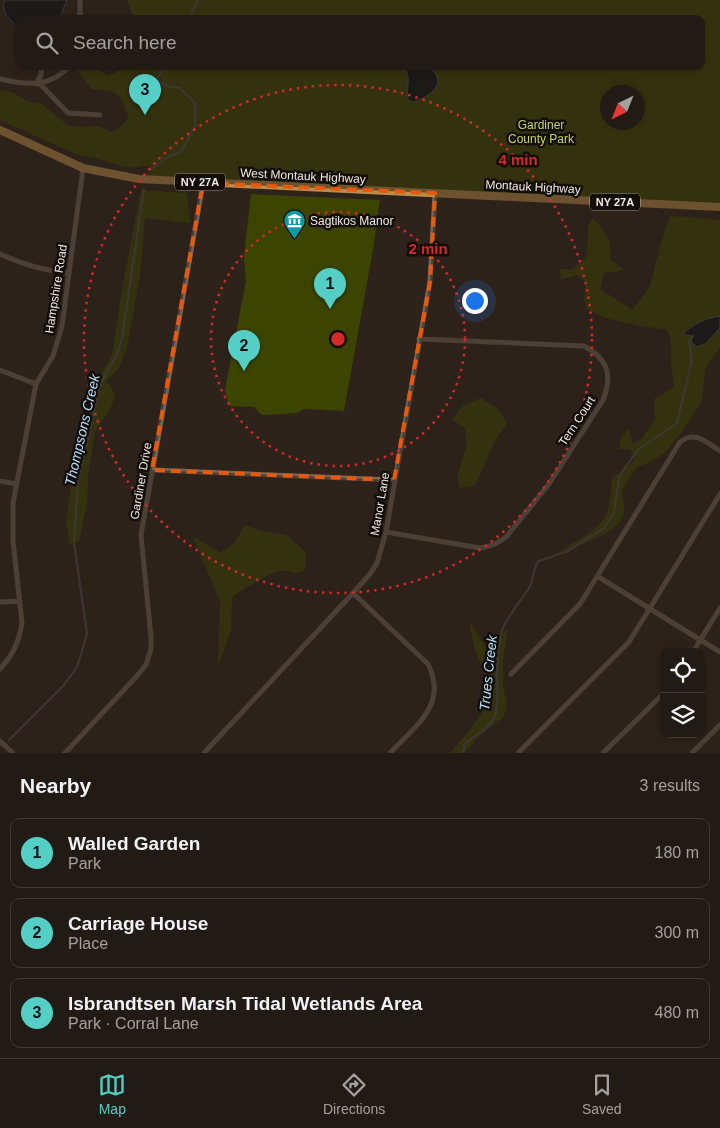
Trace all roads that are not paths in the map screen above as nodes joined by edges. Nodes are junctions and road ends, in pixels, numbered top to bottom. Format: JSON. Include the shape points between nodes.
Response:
{"nodes":[{"id":1,"x":80,"y":0,"type":"edge"},
{"id":2,"x":80,"y":15,"type":"edge"},
{"id":3,"x":42,"y":70,"type":"edge"},
{"id":4,"x":64,"y":70,"type":"edge"},
{"id":5,"x":0,"y":79,"type":"edge"},
{"id":6,"x":38,"y":84,"type":"junction"},
{"id":7,"x":100,"y":115,"type":"dead end"},
{"id":8,"x":0,"y":130,"type":"edge"},
{"id":9,"x":84,"y":168,"type":"junction"},
{"id":10,"x":203,"y":183,"type":"junction"},
{"id":11,"x":434,"y":193,"type":"junction"},
{"id":12,"x":720,"y":207,"type":"edge"},
{"id":13,"x":0,"y":254,"type":"edge"},
{"id":14,"x":69,"y":273,"type":"junction"},
{"id":15,"x":420,"y":339,"type":"junction"},
{"id":16,"x":0,"y":370,"type":"edge"},
{"id":17,"x":36,"y":384,"type":"junction"},
{"id":18,"x":720,"y":451,"type":"edge"},
{"id":19,"x":152,"y":470,"type":"junction"},
{"id":20,"x":394,"y":480,"type":"junction"},
{"id":21,"x":0,"y":481,"type":"edge"},
{"id":22,"x":16,"y":484,"type":"junction"},
{"id":23,"x":720,"y":494,"type":"edge"},
{"id":24,"x":386,"y":532,"type":"junction"},
{"id":25,"x":597,"y":576,"type":"junction"},
{"id":26,"x":353,"y":593,"type":"junction"},
{"id":27,"x":20,"y":601,"type":"junction"},
{"id":28,"x":0,"y":602,"type":"edge"},
{"id":29,"x":651,"y":608,"type":"junction"},
{"id":30,"x":720,"y":608,"type":"edge"},
{"id":31,"x":700,"y":640,"type":"junction"},
{"id":32,"x":695,"y":648,"type":"edge"},
{"id":33,"x":720,"y":652,"type":"edge"},
{"id":34,"x":0,"y":669,"type":"edge"},
{"id":35,"x":511,"y":674,"type":"dead end"},
{"id":36,"x":660,"y":697,"type":"edge"},
{"id":37,"x":720,"y":725,"type":"edge"},
{"id":38,"x":0,"y":741,"type":"edge"},
{"id":39,"x":524,"y":747,"type":"junction"},
{"id":40,"x":13,"y":753,"type":"edge"},
{"id":41,"x":65,"y":753,"type":"edge"},
{"id":42,"x":204,"y":753,"type":"edge"},
{"id":43,"x":390,"y":753,"type":"edge"},
{"id":44,"x":518,"y":753,"type":"edge"},
{"id":45,"x":530,"y":753,"type":"edge"},
{"id":46,"x":603,"y":753,"type":"edge"},
{"id":47,"x":692,"y":753,"type":"edge"}],
"edges":[{"from":1,"to":2,"type":"street"},
{"from":3,"to":6,"type":"street"},
{"from":4,"to":6,"type":"street","via":[[53,79]]},
{"from":5,"to":6,"type":"street"},
{"from":6,"to":7,"type":"street","via":[[68,113]]},
{"from":8,"to":9,"type":"main road","name":"West Montauk Highway","number":"NY 27A"},
{"from":9,"to":10,"type":"main road","name":"West Montauk Highway","number":"NY 27A","via":[[139,180]]},
{"from":9,"to":14,"type":"street","name":"Hampshire Road"},
{"from":10,"to":11,"type":"main road","name":"West Montauk Highway","number":"NY 27A"},
{"from":10,"to":19,"type":"street","name":"Gardiner Drive"},
{"from":11,"to":12,"type":"main road","name":"Montauk Highway","number":"NY 27A"},
{"from":11,"to":15,"type":"street","name":"Manor Lane","via":[[430,282]]},
{"from":13,"to":14,"type":"street","via":[[26,266]]},
{"from":14,"to":17,"type":"street","name":"Hampshire Road","via":[[58,343]]},
{"from":15,"to":20,"type":"street","name":"Manor Lane"},
{"from":15,"to":24,"type":"street","name":"Tern Court","via":[[584,346],[605,366],[609,376],[608,387],[549,484],[500,542],[480,548]]},
{"from":16,"to":17,"type":"street"},
{"from":17,"to":22,"type":"street","name":"Hampshire Road"},
{"from":18,"to":25,"type":"street","via":[[692,436],[680,442]]},
{"from":19,"to":20,"type":"street"},
{"from":19,"to":41,"type":"street","name":"Gardiner Drive","via":[[141,535],[151,649],[146,665]]},
{"from":20,"to":24,"type":"street","name":"Manor Lane"},
{"from":21,"to":22,"type":"street"},
{"from":22,"to":27,"type":"street","name":"Hampshire Road","via":[[12,515]]},
{"from":23,"to":29,"type":"street"},
{"from":24,"to":26,"type":"street","name":"Manor Lane","via":[[377,563]]},
{"from":25,"to":29,"type":"street"},
{"from":25,"to":35,"type":"street","via":[[573,613]]},
{"from":26,"to":42,"type":"street","name":"Manor Lane"},
{"from":26,"to":43,"type":"street","via":[[428,664],[434,676],[434,697],[428,712]]},
{"from":27,"to":28,"type":"street"},
{"from":27,"to":34,"type":"street","name":"Hampshire Road","via":[[20,637],[15,650]]},
{"from":29,"to":31,"type":"street"},
{"from":29,"to":39,"type":"street","via":[[620,652]]},
{"from":30,"to":31,"type":"street"},
{"from":31,"to":32,"type":"street"},
{"from":31,"to":33,"type":"street"},
{"from":36,"to":46,"type":"street"},
{"from":37,"to":47,"type":"street"},
{"from":38,"to":40,"type":"street"},
{"from":39,"to":44,"type":"street"},
{"from":39,"to":45,"type":"street"}]}
